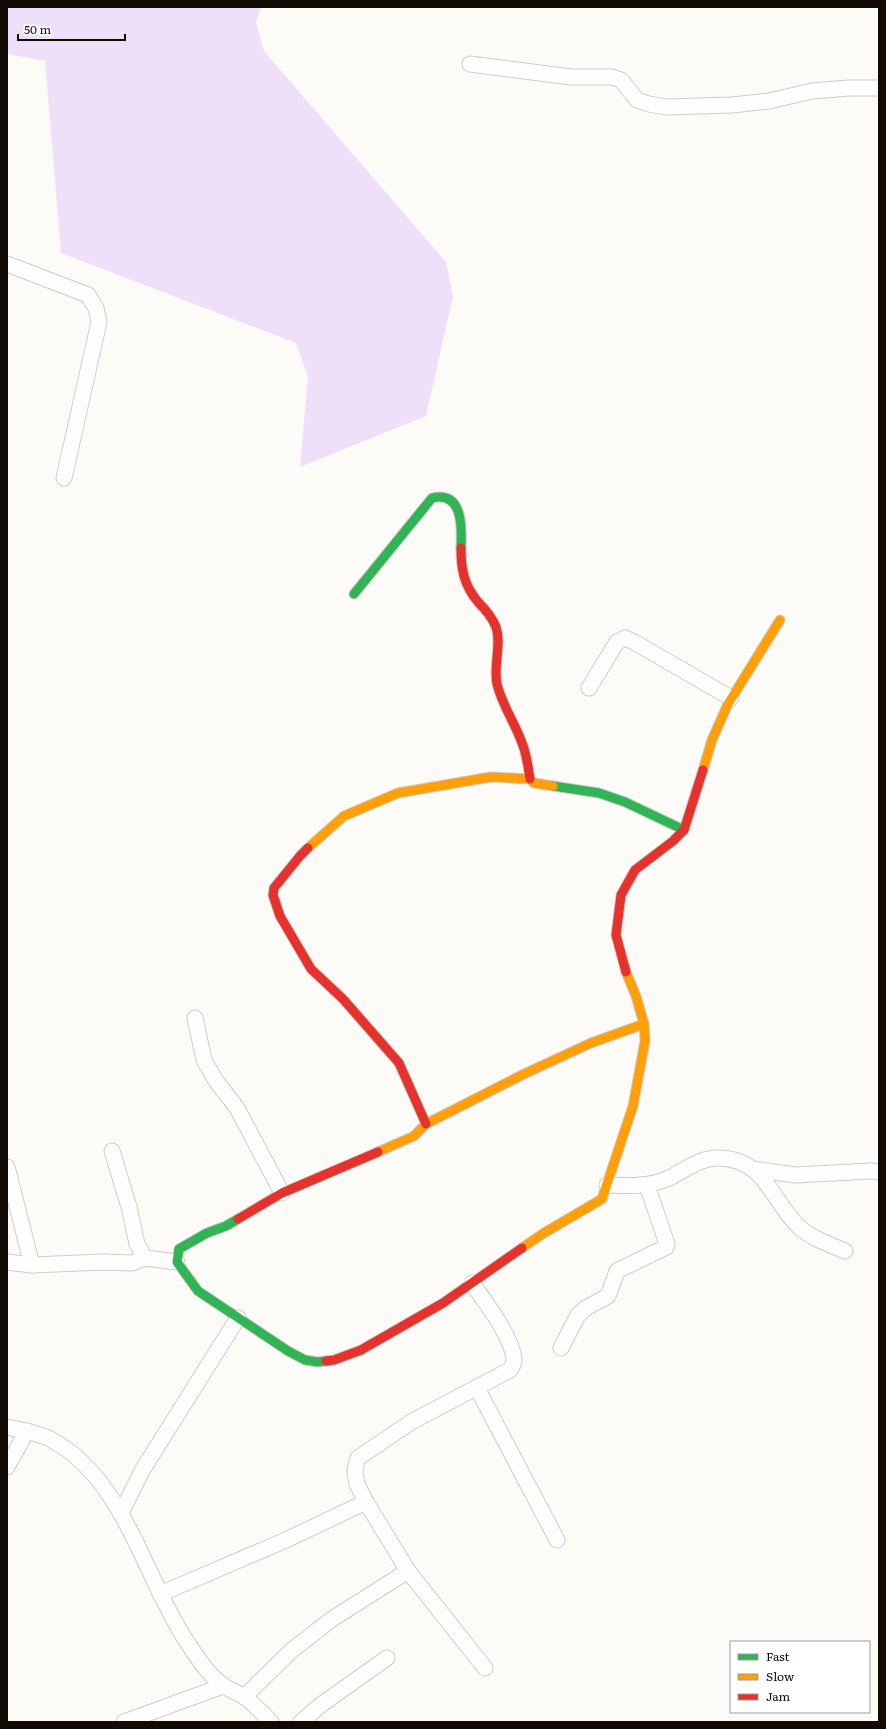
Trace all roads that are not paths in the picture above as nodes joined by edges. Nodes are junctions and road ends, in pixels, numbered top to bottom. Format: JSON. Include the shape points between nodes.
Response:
{"nodes":[{"id":1,"x":470,"y":64,"type":"dead end"},
{"id":2,"x":879,"y":88,"type":"edge"},
{"id":3,"x":7,"y":264,"type":"edge"},
{"id":4,"x":64,"y":478,"type":"dead end"},
{"id":5,"x":354,"y":594,"type":"dead end"},
{"id":6,"x":780,"y":620,"type":"dead end"},
{"id":7,"x":589,"y":688,"type":"dead end"},
{"id":8,"x":731,"y":698,"type":"junction"},
{"id":9,"x":530,"y":779,"type":"junction"},
{"id":10,"x":684,"y":830,"type":"junction"},
{"id":11,"x":195,"y":1018,"type":"dead end"},
{"id":12,"x":644,"y":1024,"type":"junction"},
{"id":13,"x":426,"y":1124,"type":"junction"},
{"id":14,"x":112,"y":1151,"type":"dead end"},
{"id":15,"x":7,"y":1167,"type":"edge"},
{"id":16,"x":752,"y":1169,"type":"junction"},
{"id":17,"x":879,"y":1172,"type":"edge"},
{"id":18,"x":606,"y":1185,"type":"junction"},
{"id":19,"x":647,"y":1185,"type":"junction"},
{"id":20,"x":282,"y":1194,"type":"junction"},
{"id":21,"x":845,"y":1251,"type":"dead end"},
{"id":22,"x":145,"y":1258,"type":"junction"},
{"id":23,"x":7,"y":1262,"type":"edge"},
{"id":24,"x":177,"y":1262,"type":"junction"},
{"id":25,"x":32,"y":1266,"type":"junction"},
{"id":26,"x":472,"y":1283,"type":"junction"},
{"id":27,"x":238,"y":1318,"type":"junction"},
{"id":28,"x":561,"y":1348,"type":"dead end"},
{"id":29,"x":477,"y":1388,"type":"junction"},
{"id":30,"x":7,"y":1427,"type":"edge"},
{"id":31,"x":27,"y":1431,"type":"junction"},
{"id":32,"x":7,"y":1467,"type":"edge"},
{"id":33,"x":366,"y":1502,"type":"junction"},
{"id":34,"x":121,"y":1513,"type":"junction"},
{"id":35,"x":557,"y":1540,"type":"dead end"},
{"id":36,"x":408,"y":1571,"type":"junction"},
{"id":37,"x":160,"y":1594,"type":"junction"},
{"id":38,"x":387,"y":1658,"type":"dead end"},
{"id":39,"x":485,"y":1668,"type":"dead end"},
{"id":40,"x":224,"y":1686,"type":"junction"},
{"id":41,"x":244,"y":1697,"type":"junction"},
{"id":42,"x":124,"y":1722,"type":"edge"},
{"id":43,"x":271,"y":1722,"type":"edge"},
{"id":44,"x":301,"y":1722,"type":"edge"}],
"edges":[{"from":1,"to":2,"type":"street","via":[[571,77],[612,77],[621,80],[637,100],[666,107],[732,105],[769,101],[812,91]]},
{"from":3,"to":4,"type":"street","via":[[88,295],[96,308],[99,322]]},
{"from":5,"to":9,"type":"street","via":[[432,498],[450,498],[455,503],[461,516],[460,566],[471,594],[495,624],[498,637],[498,690],[526,754]]},
{"from":6,"to":8,"type":"street"},
{"from":7,"to":8,"type":"street","via":[[617,642],[625,638]]},
{"from":8,"to":10,"type":"street","via":[[712,740]]},
{"from":9,"to":10,"type":"street","via":[[534,783],[599,793]]},
{"from":9,"to":13,"type":"street","via":[[491,777],[416,789],[391,796],[344,816],[300,856],[274,888],[273,895],[280,916],[311,969],[343,999],[399,1063]]},
{"from":10,"to":12,"type":"street","via":[[635,870],[620,901],[616,935],[623,964]]},
{"from":11,"to":20,"type":"street","via":[[204,1060],[216,1081],[237,1108]]},
{"from":12,"to":13,"type":"street","via":[[591,1043]]},
{"from":12,"to":18,"type":"street","via":[[645,1041],[633,1106]]},
{"from":13,"to":20,"type":"street","via":[[414,1136]]},
{"from":14,"to":22,"type":"street","via":[[137,1244]]},
{"from":15,"to":25,"type":"street"},
{"from":16,"to":17,"type":"street","via":[[796,1176],[870,1170]]},
{"from":16,"to":19,"type":"street","via":[[737,1160],[702,1160],[669,1178]]},
{"from":16,"to":21,"type":"street","via":[[768,1183],[785,1210],[800,1227],[812,1237]]},
{"from":18,"to":19,"type":"street"},
{"from":18,"to":26,"type":"street","via":[[602,1199],[544,1233]]},
{"from":19,"to":28,"type":"street","via":[[666,1247],[617,1271],[608,1296],[578,1315]]},
{"from":20,"to":24,"type":"street","via":[[179,1249]]},
{"from":22,"to":24,"type":"street"},
{"from":22,"to":25,"type":"street","via":[[132,1263]]},
{"from":23,"to":25,"type":"street"},
{"from":24,"to":27,"type":"street","via":[[198,1291]]},
{"from":26,"to":27,"type":"street","via":[[361,1350],[334,1360],[305,1360]]},
{"from":26,"to":29,"type":"street","via":[[507,1336],[514,1358],[510,1370]]},
{"from":27,"to":34,"type":"street","via":[[143,1469]]},
{"from":29,"to":33,"type":"street","via":[[411,1422],[358,1458],[355,1472],[357,1484]]},
{"from":29,"to":35,"type":"street"},
{"from":30,"to":31,"type":"street"},
{"from":31,"to":32,"type":"street"},
{"from":31,"to":34,"type":"street","via":[[46,1437],[63,1447],[87,1467]]},
{"from":33,"to":36,"type":"street"},
{"from":33,"to":37,"type":"street","via":[[286,1540]]},
{"from":34,"to":37,"type":"street"},
{"from":36,"to":39,"type":"street"},
{"from":36,"to":41,"type":"street","via":[[332,1619],[291,1651]]},
{"from":37,"to":40,"type":"street","via":[[186,1641],[207,1670]]},
{"from":38,"to":44,"type":"street"},
{"from":40,"to":41,"type":"street"},
{"from":40,"to":42,"type":"street"},
{"from":41,"to":43,"type":"street"}]}
